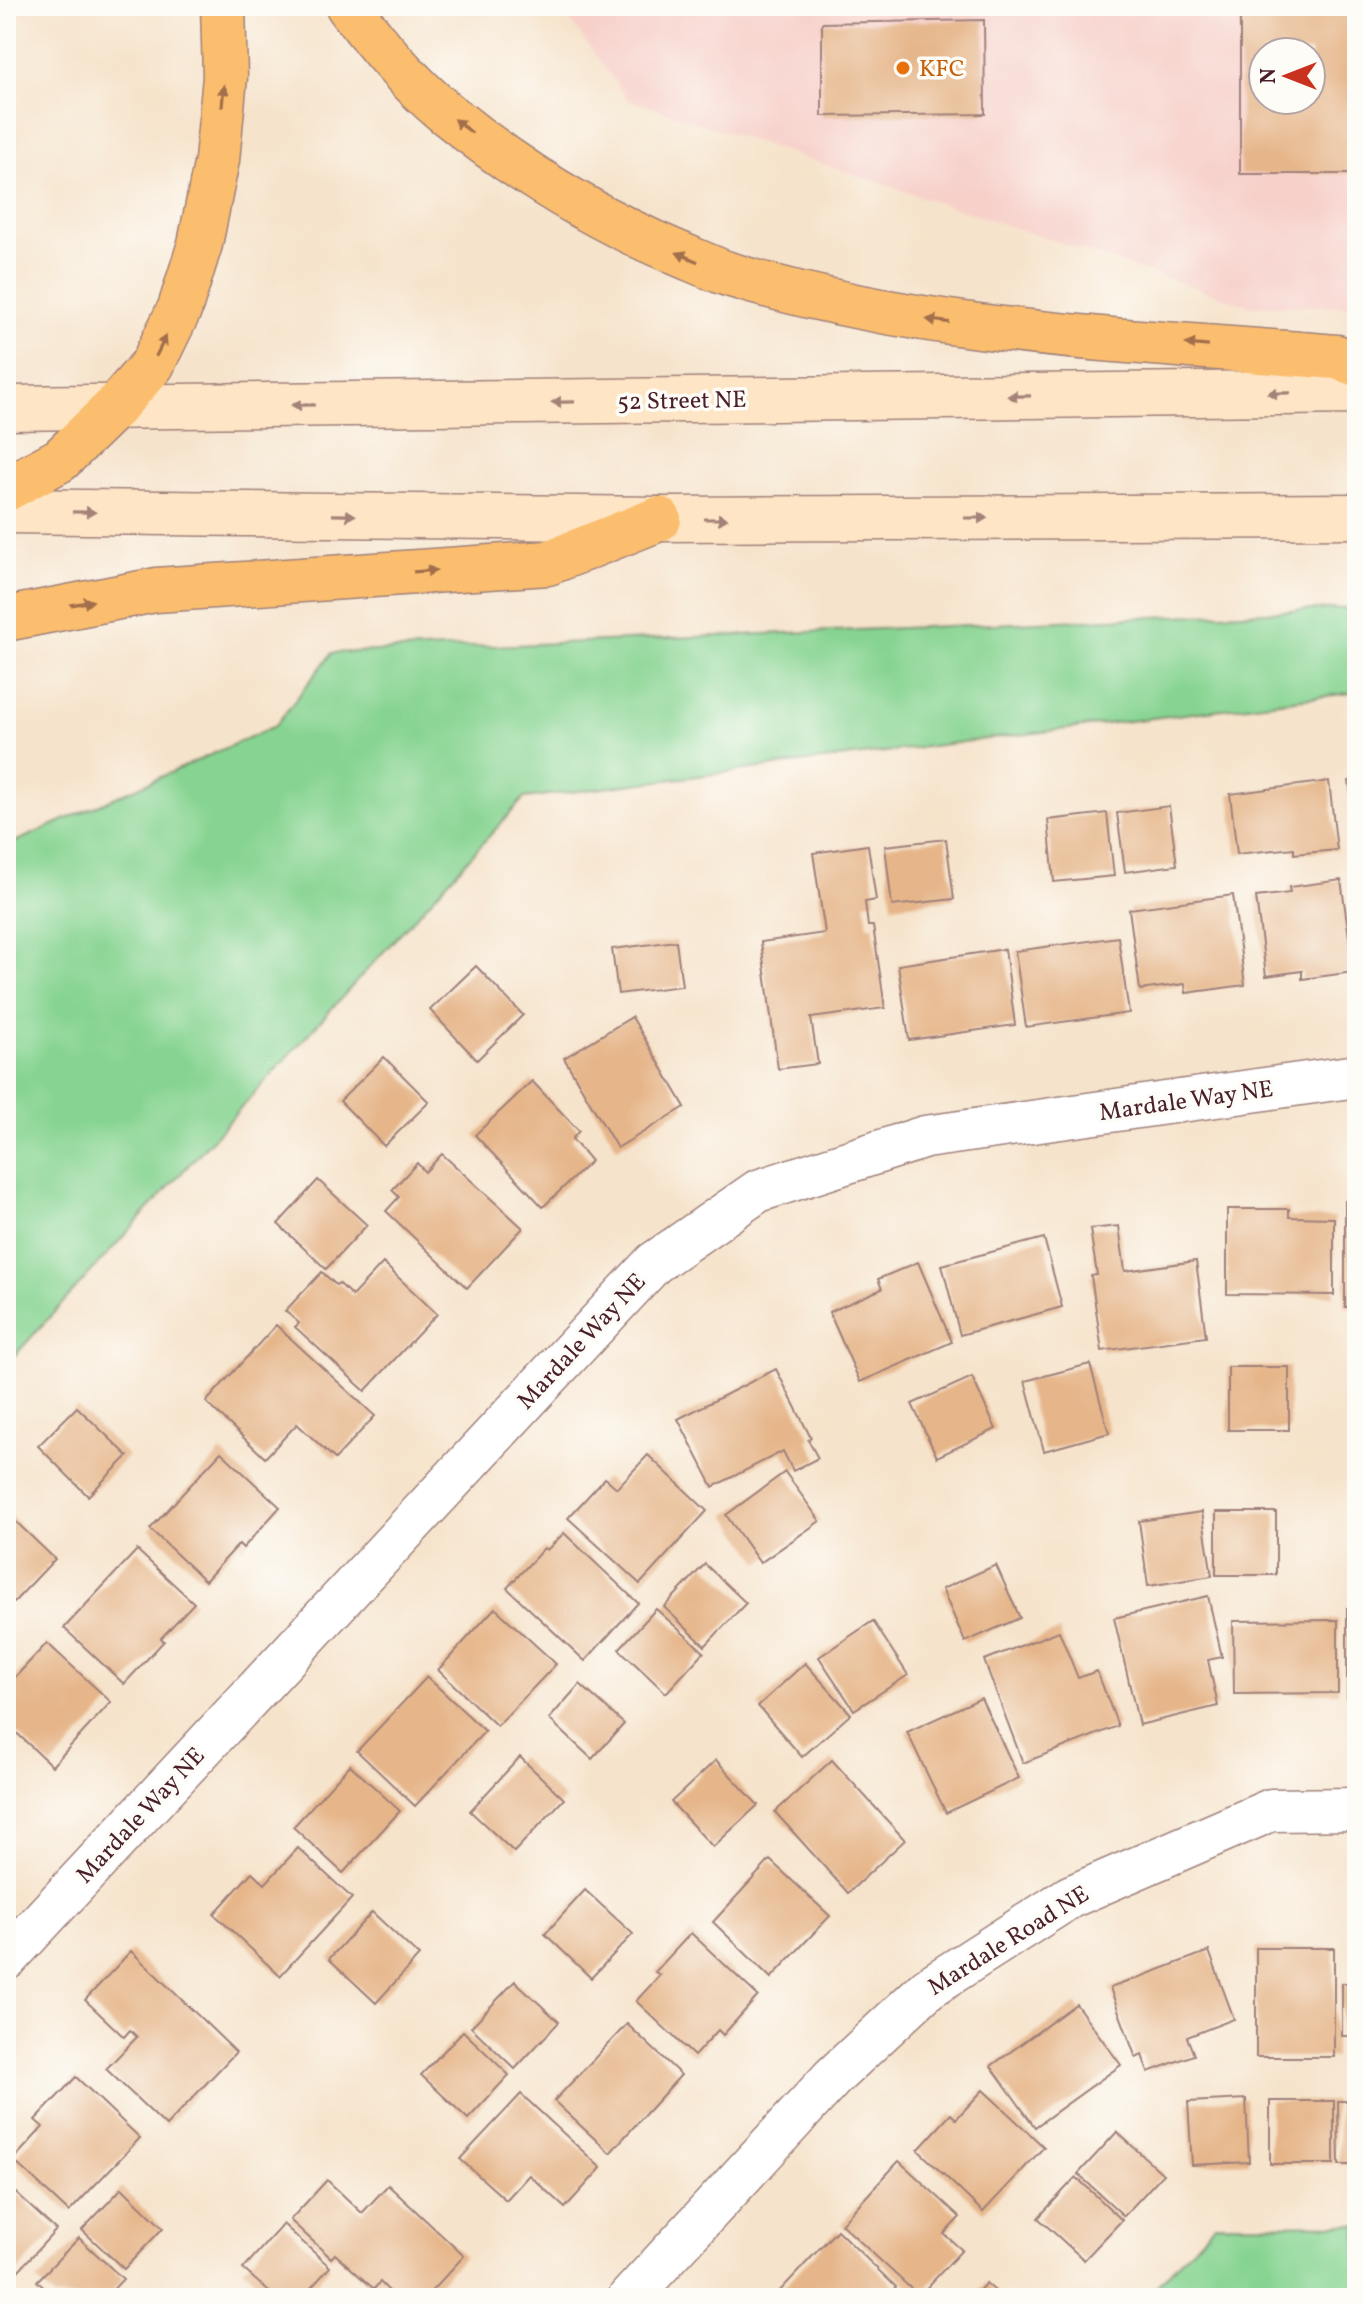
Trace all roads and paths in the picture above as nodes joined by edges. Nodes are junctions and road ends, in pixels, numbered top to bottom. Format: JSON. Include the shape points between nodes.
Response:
{"nodes":[{"id":1,"x":223,"y":6,"type":"edge"},
{"id":2,"x":348,"y":6,"type":"edge"},
{"id":3,"x":1357,"y":364,"type":"edge"},
{"id":4,"x":1357,"y":392,"type":"edge"},
{"id":5,"x":6,"y":408,"type":"edge"},
{"id":6,"x":114,"y":408,"type":"junction"},
{"id":7,"x":6,"y":489,"type":"edge"},
{"id":8,"x":6,"y":511,"type":"edge"},
{"id":9,"x":1357,"y":516,"type":"edge"},
{"id":10,"x":659,"y":519,"type":"junction"},
{"id":11,"x":6,"y":619,"type":"edge"},
{"id":12,"x":1357,"y":1076,"type":"edge"},
{"id":13,"x":1357,"y":1809,"type":"edge"},
{"id":14,"x":6,"y":1959,"type":"edge"},
{"id":15,"x":629,"y":2298,"type":"edge"}],
"edges":[{"from":6,"to":1,"type":"highway","one_way":true,"via":[[152,365],[180,308],[200,244],[217,160],[225,77]]},
{"from":3,"to":2,"type":"highway","one_way":true,"via":[[1337,357],[906,317],[725,273],[572,202],[508,159],[444,112],[385,53]]},
{"from":4,"to":6,"type":"main road","name":"52 Street NE","one_way":true},
{"from":5,"to":6,"type":"main road","name":"52 Street NE"},
{"from":6,"to":7,"type":"highway","via":[[60,460]]},
{"from":8,"to":10,"type":"main road","one_way":true},
{"from":10,"to":9,"type":"main road","one_way":true},
{"from":11,"to":10,"type":"highway","one_way":true,"via":[[156,590],[548,563]]},
{"from":12,"to":14,"type":"street","name":"Mardale Way NE","via":[[925,1137],[758,1191],[654,1263]]},
{"from":13,"to":15,"type":"street","name":"Mardale Road NE","via":[[1271,1810],[1070,1897],[928,1988],[833,2077]]}]}
